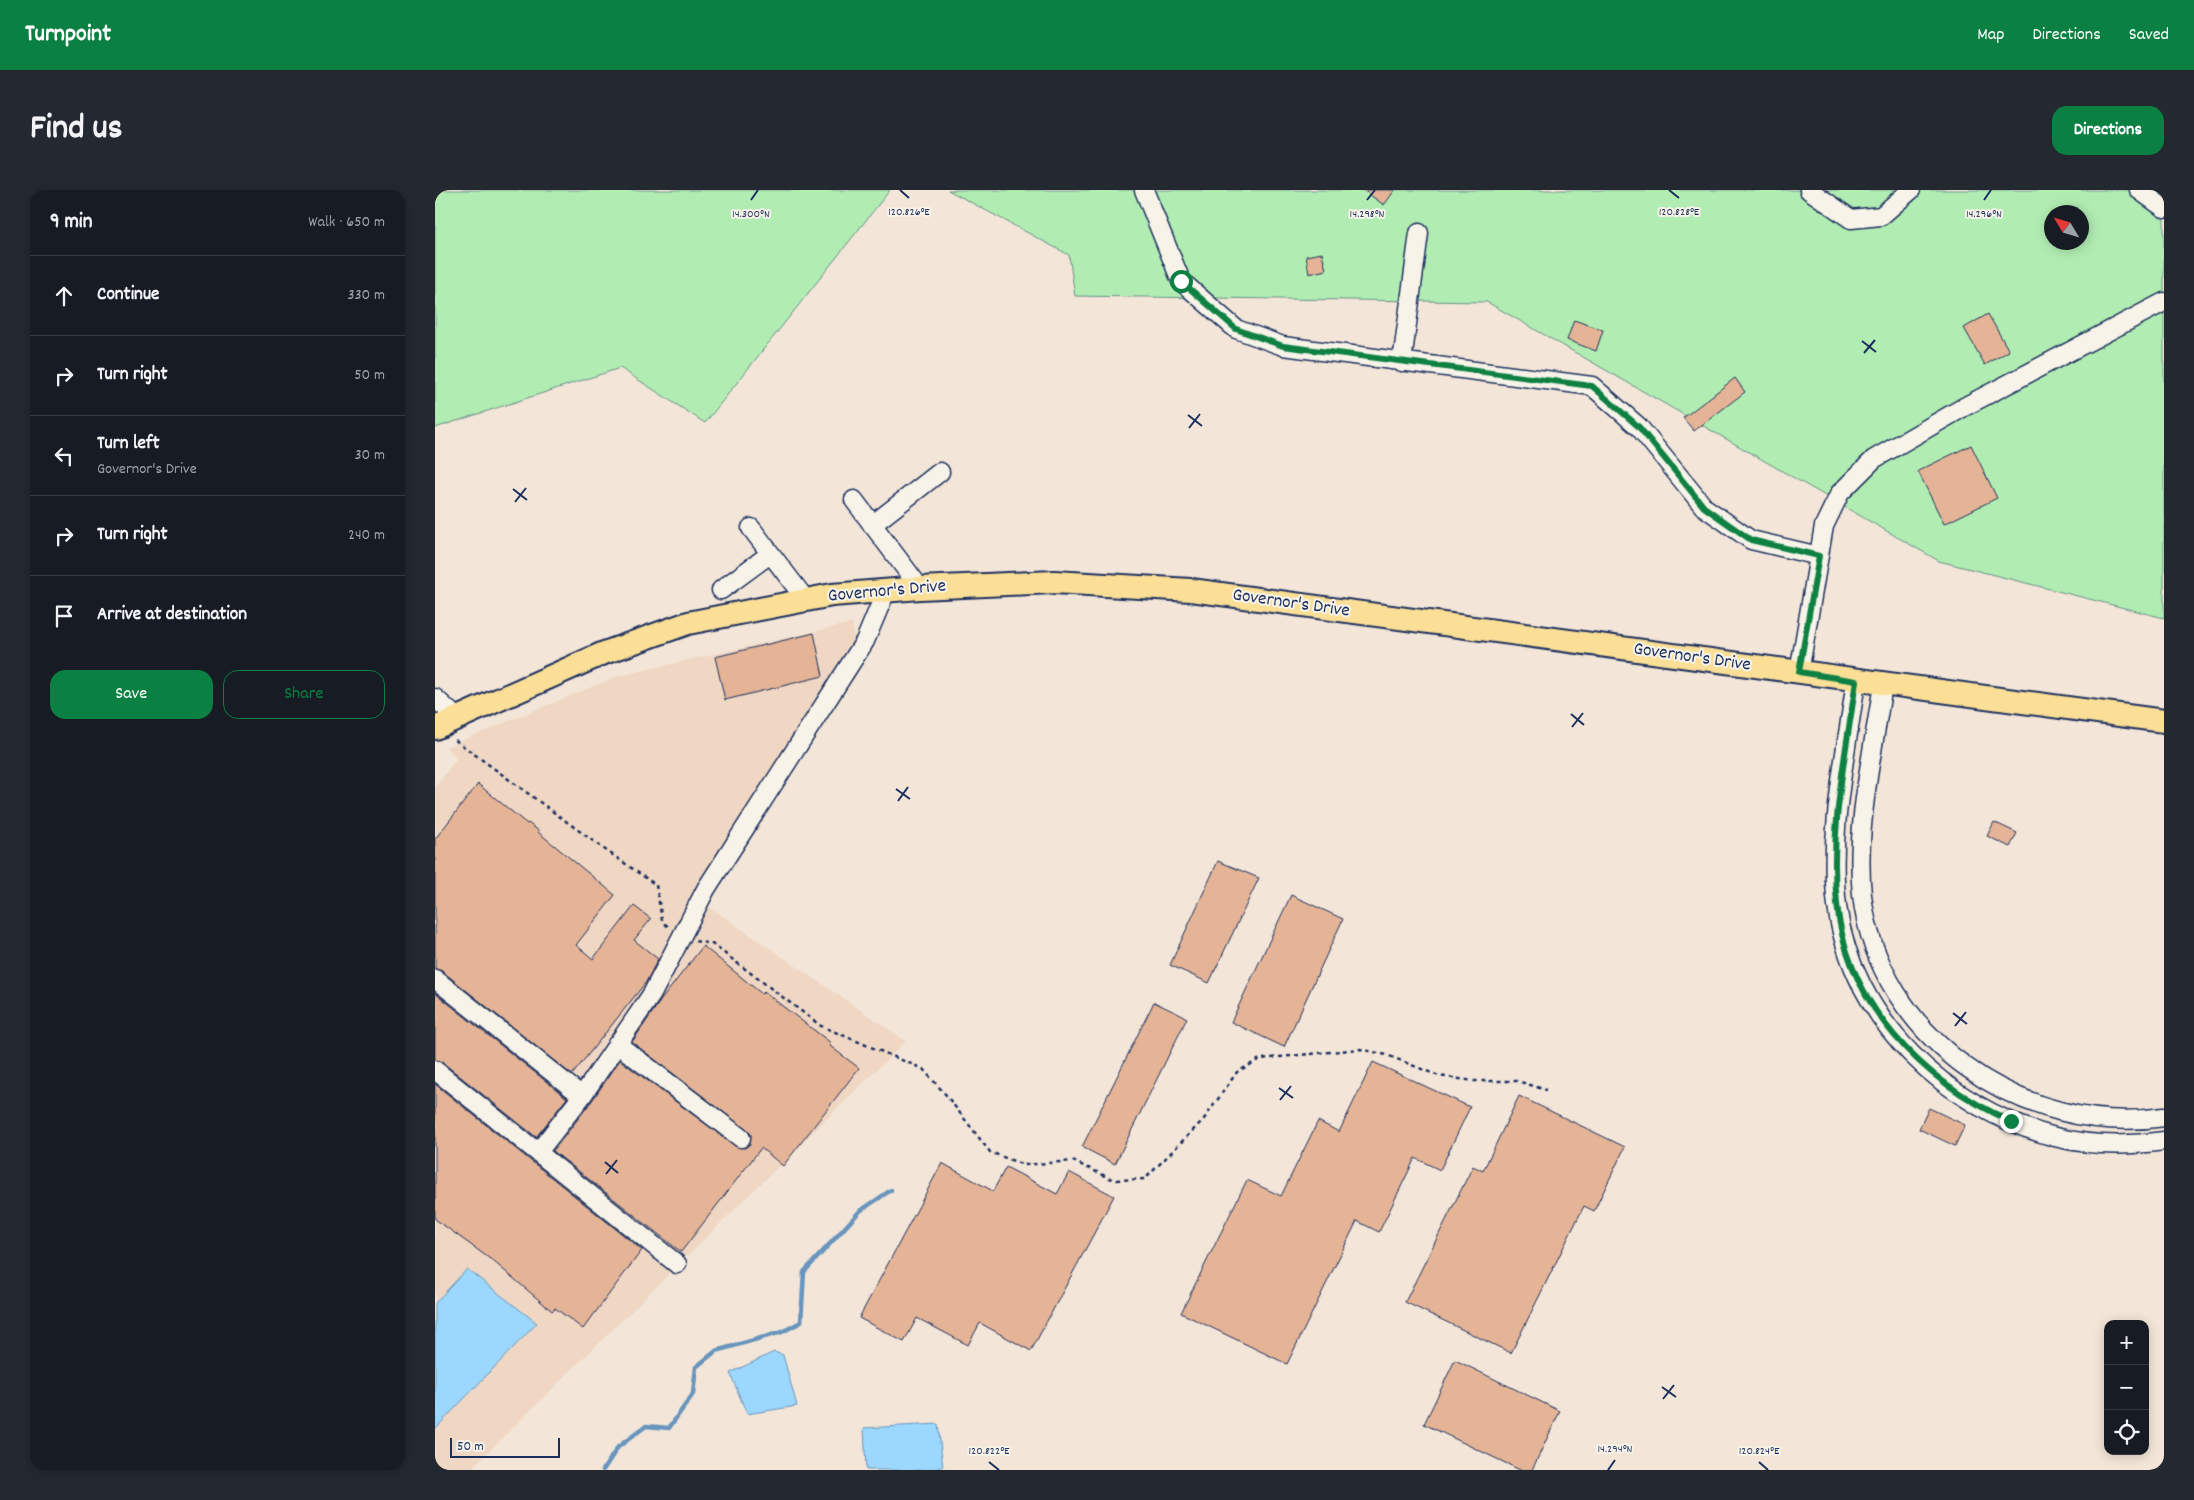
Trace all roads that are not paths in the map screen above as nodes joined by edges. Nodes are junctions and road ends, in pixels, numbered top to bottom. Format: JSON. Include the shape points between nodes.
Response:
{"nodes":[{"id":1,"x":1144,"y":190,"type":"edge"},
{"id":2,"x":1809,"y":190,"type":"edge"},
{"id":3,"x":1911,"y":190,"type":"edge"},
{"id":4,"x":2139,"y":190,"type":"edge"},
{"id":5,"x":2164,"y":208,"type":"edge"},
{"id":6,"x":1419,"y":233,"type":"dead end"},
{"id":7,"x":2164,"y":302,"type":"edge"},
{"id":8,"x":1402,"y":362,"type":"junction"},
{"id":9,"x":940,"y":472,"type":"dead end"},
{"id":10,"x":854,"y":500,"type":"dead end"},
{"id":11,"x":872,"y":525,"type":"junction"},
{"id":12,"x":751,"y":528,"type":"dead end"},
{"id":13,"x":770,"y":554,"type":"junction"},
{"id":14,"x":1819,"y":556,"type":"junction"},
{"id":15,"x":920,"y":588,"type":"junction"},
{"id":16,"x":721,"y":590,"type":"dead end"},
{"id":17,"x":886,"y":591,"type":"junction"},
{"id":18,"x":805,"y":600,"type":"junction"},
{"id":19,"x":1799,"y":672,"type":"junction"},
{"id":20,"x":1856,"y":681,"type":"junction"},
{"id":21,"x":1883,"y":684,"type":"junction"},
{"id":22,"x":435,"y":698,"type":"edge"},
{"id":23,"x":2164,"y":721,"type":"edge"},
{"id":24,"x":443,"y":725,"type":"edge"},
{"id":25,"x":435,"y":979,"type":"edge"},
{"id":26,"x":617,"y":1044,"type":"junction"},
{"id":27,"x":435,"y":1070,"type":"edge"},
{"id":28,"x":582,"y":1096,"type":"junction"},
{"id":29,"x":2164,"y":1117,"type":"edge"},
{"id":30,"x":741,"y":1138,"type":"dead end"},
{"id":31,"x":2164,"y":1141,"type":"edge"},
{"id":32,"x":538,"y":1152,"type":"junction"},
{"id":33,"x":677,"y":1264,"type":"dead end"}],
"edges":[{"from":1,"to":8,"type":"street","via":[[1181,281],[1236,329],[1283,346]]},
{"from":2,"to":3,"type":"street","via":[[1851,219],[1881,216]]},
{"from":4,"to":5,"type":"street"},
{"from":6,"to":8,"type":"street"},
{"from":7,"to":14,"type":"street","via":[[1963,407],[1874,460],[1840,492],[1823,526]]},
{"from":8,"to":14,"type":"street","via":[[1592,386],[1639,427],[1704,507],[1751,540]]},
{"from":9,"to":11,"type":"street"},
{"from":10,"to":11,"type":"street"},
{"from":11,"to":15,"type":"street"},
{"from":12,"to":13,"type":"street"},
{"from":13,"to":16,"type":"street"},
{"from":13,"to":18,"type":"street"},
{"from":14,"to":19,"type":"street"},
{"from":15,"to":17,"type":"main road","name":"Governor's Drive"},
{"from":15,"to":19,"type":"main road","name":"Governor's Drive","via":[[1054,582],[1191,590]]},
{"from":17,"to":18,"type":"main road","name":"Governor's Drive"},
{"from":17,"to":26,"type":"street","via":[[865,641],[706,889],[652,994]]},
{"from":18,"to":24,"type":"main road","name":"Governor's Drive","via":[[688,623],[604,654]]},
{"from":19,"to":20,"type":"main road","name":"Governor's Drive"},
{"from":20,"to":21,"type":"main road","name":"Governor's Drive"},
{"from":20,"to":31,"type":"street","via":[[1836,836],[1837,904],[1847,953],[1861,986],[1881,1019],[1912,1056],[1944,1083],[1981,1107],[2011,1121],[2076,1141],[2121,1144]]},
{"from":21,"to":23,"type":"main road","name":"Governor's Drive"},
{"from":21,"to":29,"type":"street","via":[[1864,816],[1861,873],[1871,940],[1900,999],[1924,1030],[1950,1054],[1977,1075],[2018,1098],[2072,1115],[2133,1120]]},
{"from":22,"to":24,"type":"street"},
{"from":25,"to":28,"type":"street"},
{"from":26,"to":28,"type":"street"},
{"from":26,"to":30,"type":"street"},
{"from":27,"to":32,"type":"street"},
{"from":28,"to":32,"type":"street"},
{"from":32,"to":33,"type":"street"}]}
